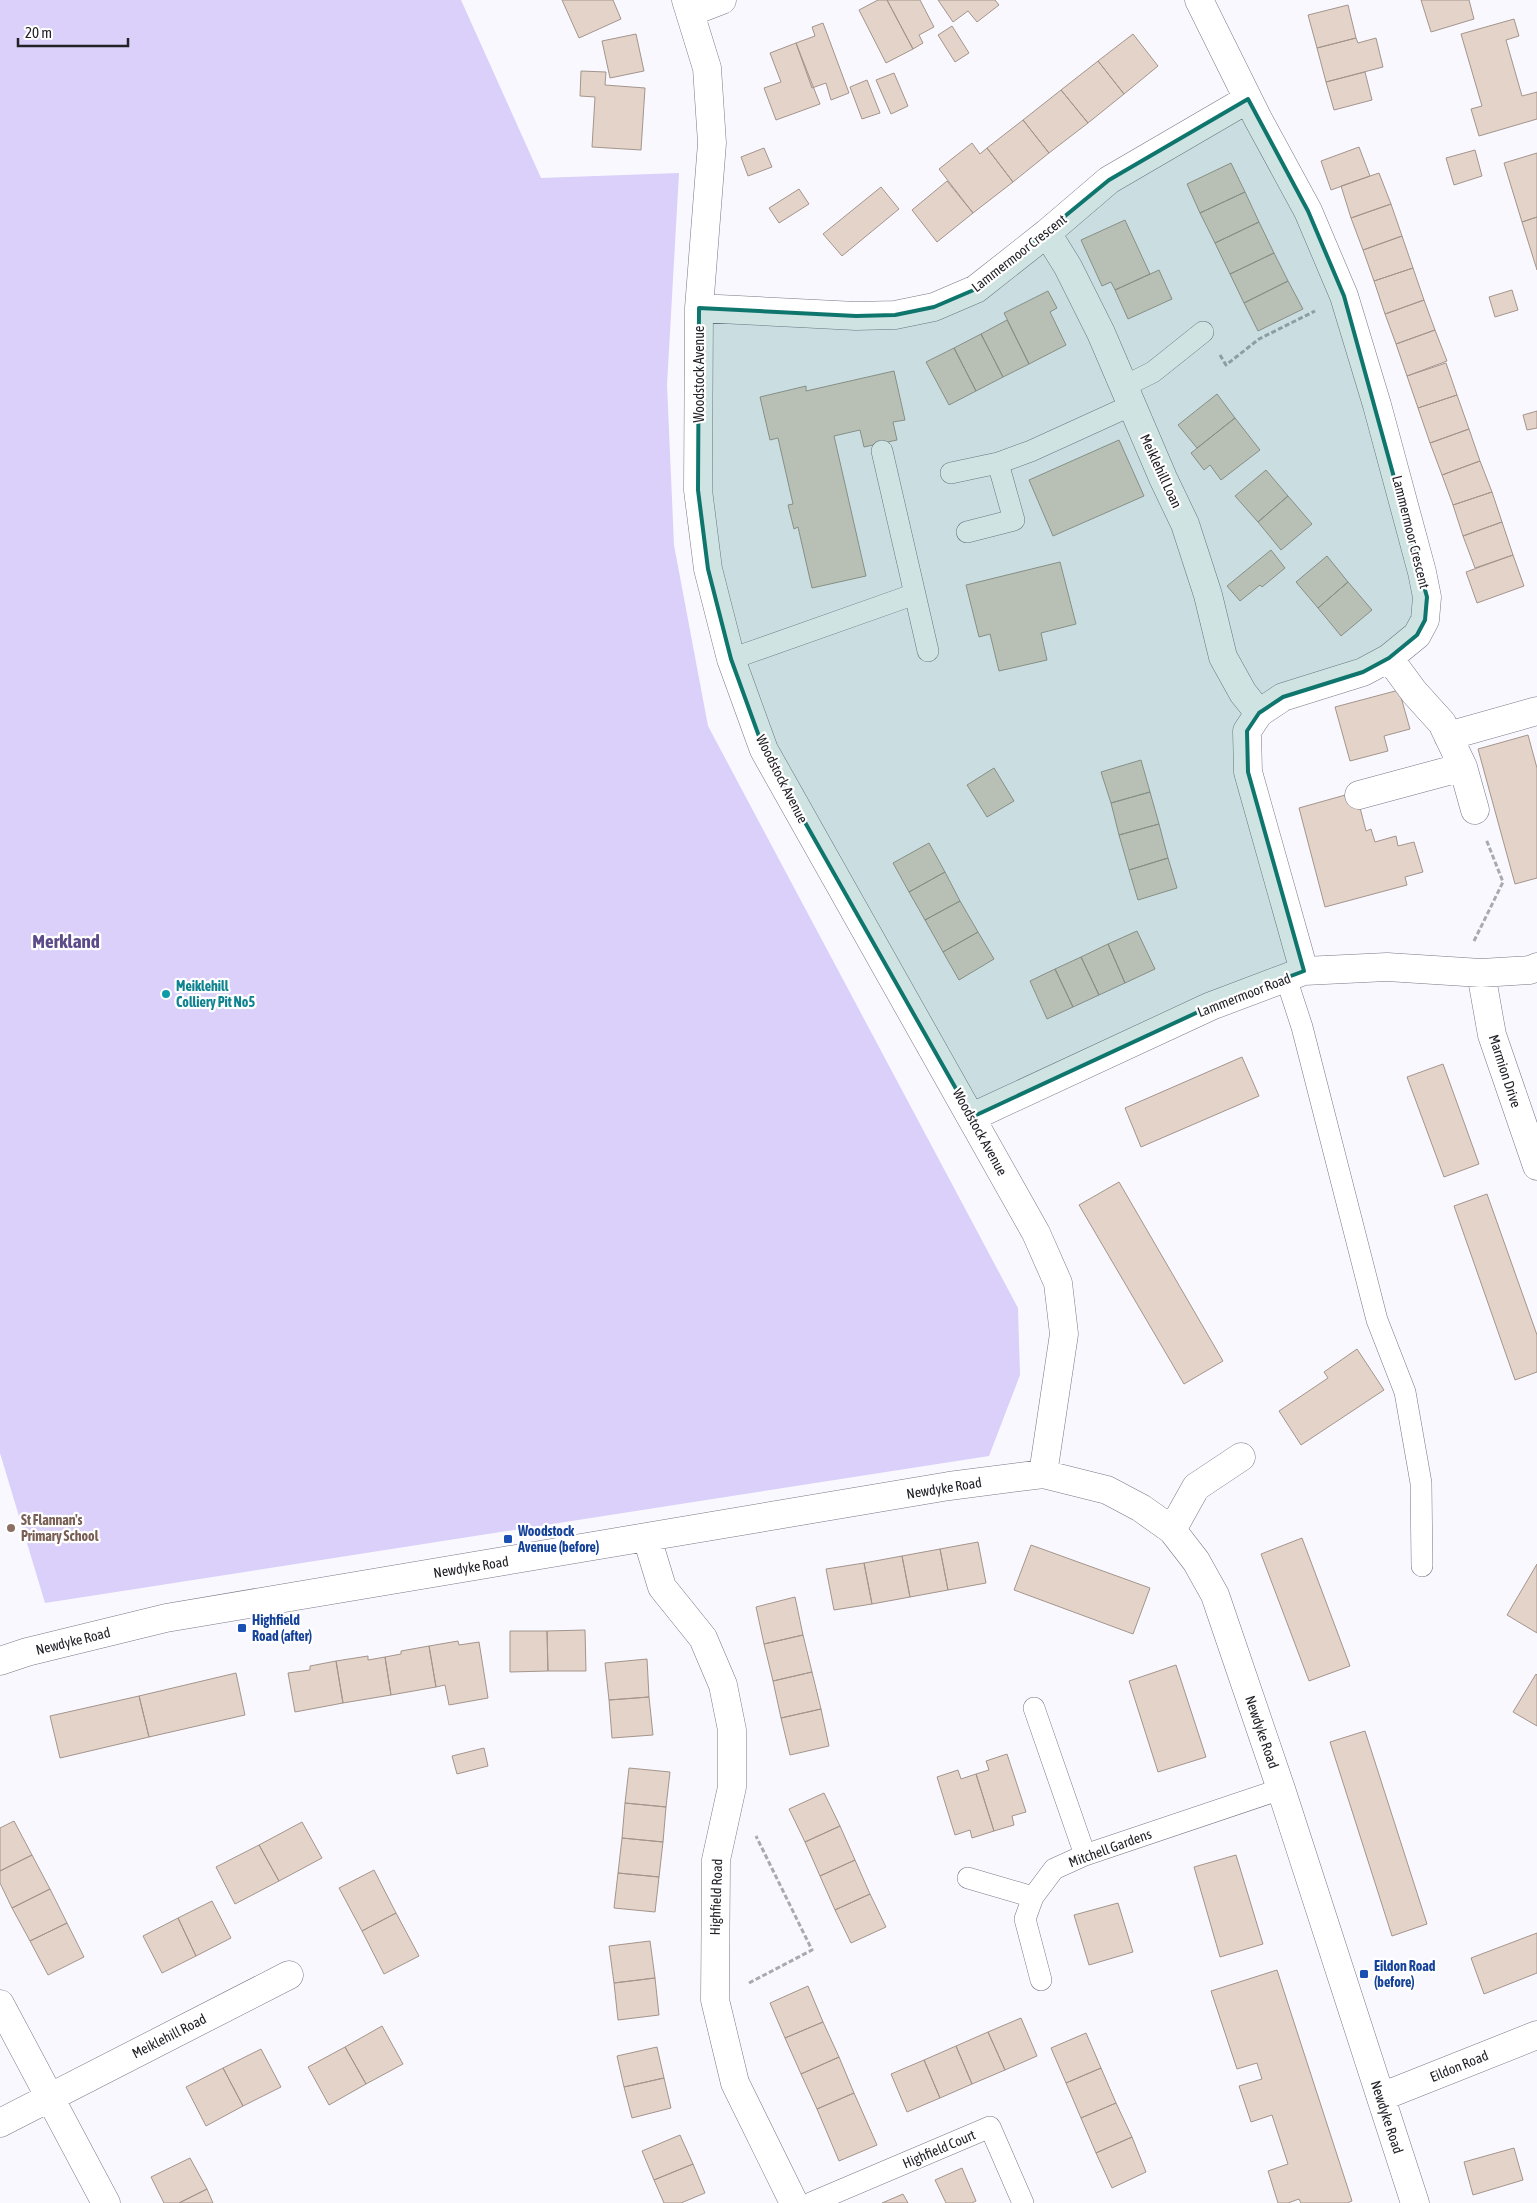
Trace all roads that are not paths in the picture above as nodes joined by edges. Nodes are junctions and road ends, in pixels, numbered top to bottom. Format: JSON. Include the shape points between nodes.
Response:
{"nodes":[{"id":1,"x":722,"y":0,"type":"edge"},
{"id":2,"x":1199,"y":0,"type":"edge"},
{"id":3,"x":689,"y":6,"type":"edge"},
{"id":4,"x":1248,"y":99,"type":"junction"},
{"id":5,"x":1047,"y":233,"type":"junction"},
{"id":6,"x":699,"y":308,"type":"junction"},
{"id":7,"x":1203,"y":332,"type":"road end"},
{"id":8,"x":1127,"y":396,"type":"junction"},
{"id":9,"x":882,"y":451,"type":"dead end"},
{"id":10,"x":998,"y":463,"type":"junction"},
{"id":11,"x":951,"y":473,"type":"dead end"},
{"id":12,"x":966,"y":532,"type":"dead end"},
{"id":13,"x":915,"y":594,"type":"junction"},
{"id":14,"x":928,"y":651,"type":"dead end"},
{"id":15,"x":1389,"y":658,"type":"junction"},
{"id":16,"x":730,"y":659,"type":"junction"},
{"id":17,"x":1537,"y":710,"type":"edge"},
{"id":18,"x":1259,"y":713,"type":"junction"},
{"id":19,"x":1448,"y":736,"type":"junction"},
{"id":20,"x":1463,"y":767,"type":"junction"},
{"id":21,"x":1359,"y":795,"type":"dead end"},
{"id":22,"x":1475,"y":810,"type":"road end"},
{"id":23,"x":1537,"y":967,"type":"edge"},
{"id":24,"x":1481,"y":973,"type":"junction"},
{"id":25,"x":1295,"y":974,"type":"junction"},
{"id":26,"x":972,"y":1117,"type":"junction"},
{"id":27,"x":1537,"y":1166,"type":"edge"},
{"id":28,"x":1241,"y":1457,"type":"dead end"},
{"id":29,"x":1043,"y":1474,"type":"junction"},
{"id":30,"x":1172,"y":1530,"type":"junction"},
{"id":31,"x":646,"y":1538,"type":"junction"},
{"id":32,"x":1422,"y":1566,"type":"dead end"},
{"id":33,"x":0,"y":1661,"type":"edge"},
{"id":34,"x":1034,"y":1708,"type":"dead end"},
{"id":35,"x":1281,"y":1789,"type":"junction"},
{"id":36,"x":1085,"y":1855,"type":"junction"},
{"id":37,"x":968,"y":1878,"type":"dead end"},
{"id":38,"x":1032,"y":1897,"type":"junction"},
{"id":39,"x":288,"y":1975,"type":"dead end"},
{"id":40,"x":1041,"y":1980,"type":"dead end"},
{"id":41,"x":0,"y":2004,"type":"edge"},
{"id":42,"x":1537,"y":2035,"type":"edge"},
{"id":43,"x":50,"y":2096,"type":"junction"},
{"id":44,"x":1380,"y":2097,"type":"junction"},
{"id":45,"x":0,"y":2124,"type":"edge"},
{"id":46,"x":106,"y":2203,"type":"edge"},
{"id":47,"x":794,"y":2203,"type":"edge"},
{"id":48,"x":811,"y":2203,"type":"edge"},
{"id":49,"x":1023,"y":2203,"type":"edge"},
{"id":50,"x":1415,"y":2203,"type":"edge"}],
"edges":[{"from":1,"to":3,"type":"street"},
{"from":2,"to":4,"type":"street","name":"Lammermoor Crescent"},
{"from":3,"to":6,"type":"street","name":"Woodstock Avenue","via":[[707,68],[712,143]]},
{"from":4,"to":5,"type":"street","name":"Lammermoor Crescent","via":[[1109,180]]},
{"from":4,"to":15,"type":"street","name":"Lammermoor Crescent","via":[[1308,211],[1344,296],[1380,414],[1428,597],[1425,620],[1417,635]]},
{"from":5,"to":6,"type":"street","name":"Lammermoor Crescent","via":[[976,288],[934,307],[895,315],[856,316]]},
{"from":5,"to":8,"type":"street","name":"Meiklehill Loan","via":[[1101,333]]},
{"from":6,"to":16,"type":"street","name":"Woodstock Avenue","via":[[698,490],[708,570]]},
{"from":7,"to":8,"type":"lane"},
{"from":8,"to":10,"type":"lane","via":[[1031,451]]},
{"from":8,"to":18,"type":"street","name":"Meiklehill Loan","via":[[1185,524],[1208,595],[1223,657],[1243,693]]},
{"from":9,"to":13,"type":"lane"},
{"from":10,"to":11,"type":"lane"},
{"from":10,"to":12,"type":"lane","via":[[1014,520]]},
{"from":13,"to":14,"type":"lane"},
{"from":13,"to":16,"type":"lane"},
{"from":15,"to":18,"type":"street","name":"Lammermoor Crescent","via":[[1363,672],[1283,697]]},
{"from":15,"to":19,"type":"street","via":[[1442,723]]},
{"from":16,"to":26,"type":"street","name":"Woodstock Avenue","via":[[764,750]]},
{"from":17,"to":19,"type":"street"},
{"from":18,"to":25,"type":"street","name":"Lammermoor Crescent","via":[[1247,731],[1248,772]]},
{"from":19,"to":20,"type":"street"},
{"from":20,"to":21,"type":"street"},
{"from":20,"to":22,"type":"street"},
{"from":23,"to":24,"type":"street","name":"Lammermoor Road"},
{"from":24,"to":25,"type":"street","name":"Lammermoor Road","via":[[1387,967]]},
{"from":24,"to":27,"type":"street","name":"Marmion Drive","via":[[1492,1035]]},
{"from":25,"to":26,"type":"street","name":"Lammermoor Road","via":[[1211,1006]]},
{"from":25,"to":32,"type":"lane","via":[[1302,1027],[1376,1320],[1404,1392],[1422,1483]]},
{"from":26,"to":29,"type":"street","name":"Woodstock Avenue","via":[[1036,1232],[1058,1283],[1064,1334]]},
{"from":28,"to":30,"type":"street","via":[[1196,1487]]},
{"from":29,"to":30,"type":"street","name":"Newdyke Road","via":[[1107,1490]]},
{"from":29,"to":31,"type":"street","name":"Newdyke Road","via":[[949,1486]]},
{"from":30,"to":35,"type":"street","name":"Newdyke Road","via":[[1196,1561],[1215,1595]]},
{"from":31,"to":33,"type":"street","name":"Newdyke Road","via":[[166,1618]]},
{"from":31,"to":47,"type":"street","name":"Highfield Road","via":[[662,1587],[703,1638],[723,1685],[732,1730],[732,1787],[716,1860],[715,2000],[735,2083]]},
{"from":34,"to":36,"type":"lane"},
{"from":35,"to":36,"type":"lane","name":"Mitchell Gardens"},
{"from":35,"to":44,"type":"street","name":"Newdyke Road"},
{"from":36,"to":38,"type":"lane","name":"Mitchell Gardens","via":[[1054,1870]]},
{"from":37,"to":38,"type":"lane"},
{"from":38,"to":40,"type":"lane","name":"Mitchell Gardens","via":[[1025,1919]]},
{"from":39,"to":43,"type":"street","name":"Meiklehill Road"},
{"from":41,"to":43,"type":"street"},
{"from":42,"to":44,"type":"street","name":"Eildon Road"},
{"from":43,"to":45,"type":"street","name":"Meiklehill Road"},
{"from":43,"to":46,"type":"street"},
{"from":44,"to":50,"type":"street","name":"Newdyke Road"},
{"from":48,"to":49,"type":"lane","name":"Highfield Court","via":[[990,2128]]}]}
